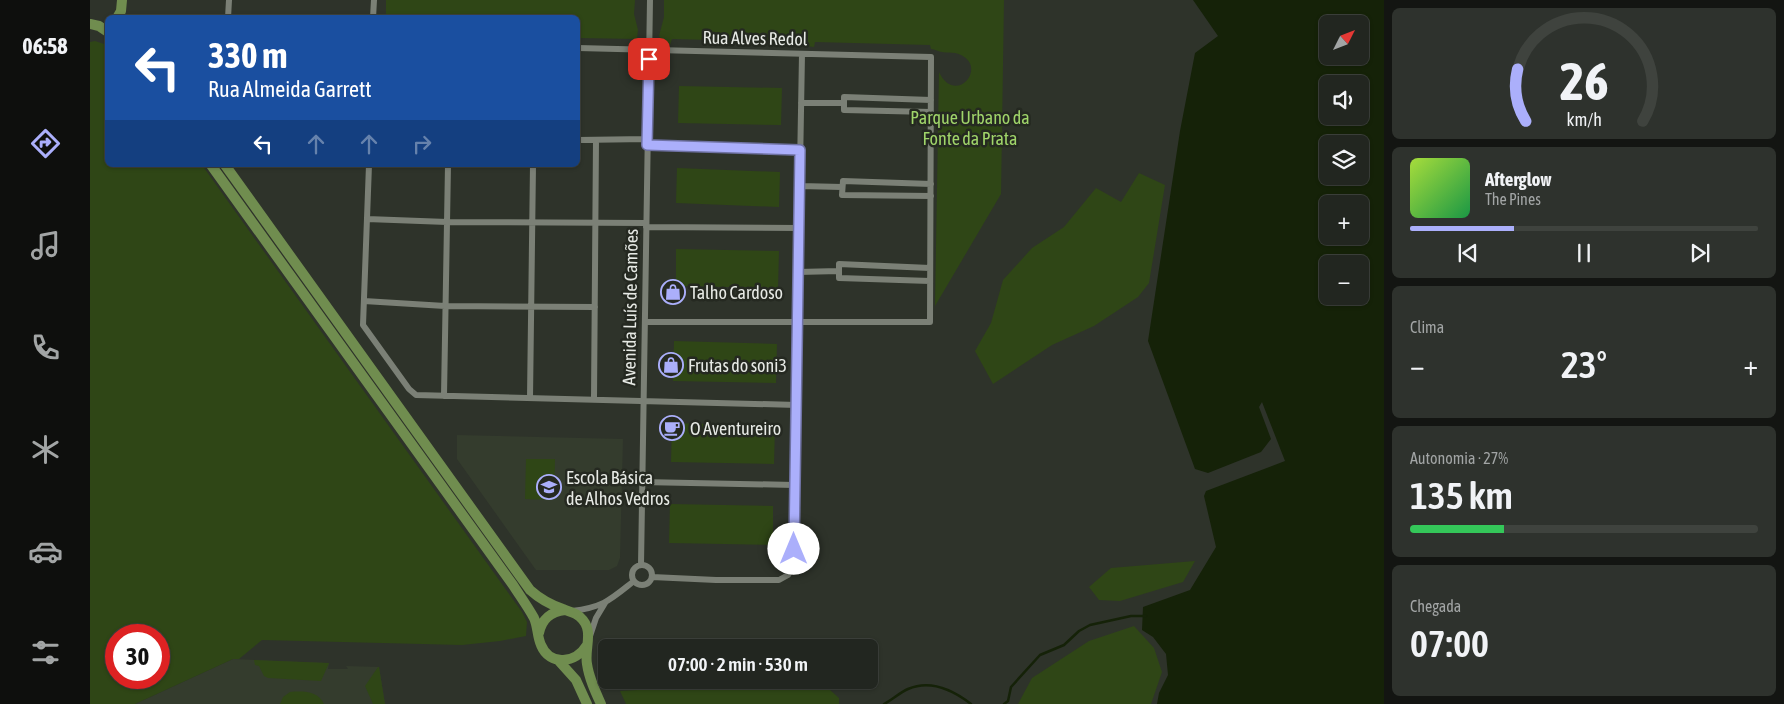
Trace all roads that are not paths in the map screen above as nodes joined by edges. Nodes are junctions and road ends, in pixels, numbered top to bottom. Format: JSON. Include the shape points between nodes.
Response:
{"nodes":[{"id":1,"x":229,"y":0,"type":"edge"},
{"id":2,"x":374,"y":0,"type":"edge"},
{"id":3,"x":650,"y":0,"type":"edge"},
{"id":4,"x":122,"y":2,"type":"edge"},
{"id":5,"x":118,"y":15,"type":"edge"},
{"id":6,"x":126,"y":15,"type":"edge"},
{"id":7,"x":228,"y":15,"type":"edge"},
{"id":8,"x":373,"y":15,"type":"edge"},
{"id":9,"x":580,"y":48,"type":"edge"},
{"id":10,"x":649,"y":50,"type":"junction"},
{"id":11,"x":802,"y":54,"type":"junction"},
{"id":12,"x":931,"y":100,"type":"junction"},
{"id":13,"x":844,"y":102,"type":"junction"},
{"id":14,"x":801,"y":103,"type":"junction"},
{"id":15,"x":931,"y":112,"type":"junction"},
{"id":16,"x":580,"y":140,"type":"edge"},
{"id":17,"x":596,"y":140,"type":"junction"},
{"id":18,"x":647,"y":142,"type":"junction"},
{"id":19,"x":800,"y":150,"type":"junction"},
{"id":20,"x":212,"y":167,"type":"edge"},
{"id":21,"x":226,"y":167,"type":"edge"},
{"id":22,"x":369,"y":167,"type":"edge"},
{"id":23,"x":448,"y":167,"type":"edge"},
{"id":24,"x":533,"y":167,"type":"edge"},
{"id":25,"x":931,"y":184,"type":"junction"},
{"id":26,"x":800,"y":186,"type":"junction"},
{"id":27,"x":842,"y":187,"type":"junction"},
{"id":28,"x":931,"y":196,"type":"junction"},
{"id":29,"x":367,"y":220,"type":"junction"},
{"id":30,"x":447,"y":222,"type":"junction"},
{"id":31,"x":532,"y":223,"type":"junction"},
{"id":32,"x":596,"y":224,"type":"junction"},
{"id":33,"x":646,"y":225,"type":"junction"},
{"id":34,"x":799,"y":228,"type":"junction"},
{"id":35,"x":930,"y":268,"type":"junction"},
{"id":36,"x":839,"y":271,"type":"junction"},
{"id":37,"x":798,"y":272,"type":"junction"},
{"id":38,"x":930,"y":281,"type":"junction"},
{"id":39,"x":364,"y":301,"type":"junction"},
{"id":40,"x":445,"y":306,"type":"junction"},
{"id":41,"x":532,"y":306,"type":"junction"},
{"id":42,"x":595,"y":307,"type":"junction"},
{"id":43,"x":797,"y":321,"type":"junction"},
{"id":44,"x":645,"y":322,"type":"junction"},
{"id":45,"x":444,"y":396,"type":"junction"},
{"id":46,"x":530,"y":398,"type":"junction"},
{"id":47,"x":594,"y":399,"type":"junction"},
{"id":48,"x":643,"y":401,"type":"junction"},
{"id":49,"x":797,"y":405,"type":"junction"},
{"id":50,"x":642,"y":482,"type":"junction"},
{"id":51,"x":794,"y":485,"type":"junction"},
{"id":52,"x":641,"y":565,"type":"junction"},
{"id":53,"x":652,"y":577,"type":"junction"},
{"id":54,"x":634,"y":581,"type":"junction"},
{"id":55,"x":605,"y":604,"type":"junction"},
{"id":56,"x":568,"y":611,"type":"junction"},
{"id":57,"x":539,"y":633,"type":"junction"},
{"id":58,"x":588,"y":641,"type":"junction"},
{"id":59,"x":558,"y":660,"type":"junction"},
{"id":60,"x":587,"y":704,"type":"edge"},
{"id":61,"x":600,"y":704,"type":"edge"}],
"edges":[{"from":1,"to":7,"type":"street"},
{"from":2,"to":8,"type":"street"},
{"from":3,"to":10,"type":"street","name":"Avenida Luís de Camões"},
{"from":4,"to":5,"type":"main road"},
{"from":4,"to":6,"type":"main road"},
{"from":9,"to":10,"type":"street","name":"Rua Alves Redol"},
{"from":10,"to":11,"type":"street","name":"Rua Alves Redol"},
{"from":10,"to":18,"type":"street","name":"Avenida Luís de Camões"},
{"from":11,"to":12,"type":"street","name":"Rua Alves Redol","via":[[931,57]]},
{"from":11,"to":14,"type":"street"},
{"from":12,"to":13,"type":"street","via":[[844,96]]},
{"from":12,"to":15,"type":"street"},
{"from":13,"to":14,"type":"street"},
{"from":13,"to":15,"type":"street","via":[[844,110]]},
{"from":14,"to":19,"type":"street"},
{"from":15,"to":25,"type":"street"},
{"from":16,"to":17,"type":"street"},
{"from":17,"to":18,"type":"street"},
{"from":17,"to":32,"type":"street"},
{"from":18,"to":19,"type":"street"},
{"from":18,"to":33,"type":"street","name":"Avenida Luís de Camões"},
{"from":19,"to":26,"type":"street"},
{"from":20,"to":57,"type":"main road","via":[[513,585],[535,620]]},
{"from":21,"to":56,"type":"main road","via":[[530,590],[550,604]]},
{"from":22,"to":29,"type":"street"},
{"from":23,"to":30,"type":"street"},
{"from":24,"to":31,"type":"street"},
{"from":25,"to":27,"type":"street","via":[[843,181]]},
{"from":25,"to":28,"type":"street"},
{"from":26,"to":27,"type":"street"},
{"from":26,"to":34,"type":"street"},
{"from":27,"to":28,"type":"street","via":[[842,194]]},
{"from":28,"to":35,"type":"street"},
{"from":29,"to":30,"type":"street"},
{"from":29,"to":39,"type":"street"},
{"from":30,"to":31,"type":"street"},
{"from":30,"to":40,"type":"street"},
{"from":31,"to":32,"type":"street"},
{"from":31,"to":41,"type":"street"},
{"from":32,"to":33,"type":"street"},
{"from":32,"to":42,"type":"street"},
{"from":33,"to":34,"type":"street"},
{"from":33,"to":44,"type":"street","name":"Avenida Luís de Camões"},
{"from":34,"to":37,"type":"street"},
{"from":35,"to":36,"type":"street","via":[[839,264]]},
{"from":35,"to":38,"type":"street"},
{"from":36,"to":37,"type":"street"},
{"from":36,"to":38,"type":"street","via":[[839,278]]},
{"from":37,"to":43,"type":"street"},
{"from":38,"to":43,"type":"street","via":[[930,322]]},
{"from":39,"to":40,"type":"street"},
{"from":39,"to":45,"type":"street","via":[[363,325],[409,389],[416,395]]},
{"from":40,"to":41,"type":"street"},
{"from":40,"to":45,"type":"street"},
{"from":41,"to":42,"type":"street"},
{"from":41,"to":46,"type":"street"},
{"from":42,"to":47,"type":"street"},
{"from":43,"to":44,"type":"street"},
{"from":43,"to":49,"type":"street"},
{"from":44,"to":48,"type":"street","name":"Avenida Luís de Camões"},
{"from":45,"to":46,"type":"street"},
{"from":46,"to":47,"type":"street"},
{"from":47,"to":48,"type":"street"},
{"from":48,"to":49,"type":"street"},
{"from":48,"to":50,"type":"street","name":"Avenida Luís de Camões"},
{"from":49,"to":51,"type":"street"},
{"from":50,"to":51,"type":"street"},
{"from":50,"to":52,"type":"street","name":"Avenida Luís de Camões"},
{"from":51,"to":53,"type":"street","via":[[794,561],[784,578],[716,580]]},
{"from":52,"to":53,"type":"street","via":[[650,568]]},
{"from":52,"to":54,"type":"street","via":[[634,570]]},
{"from":53,"to":54,"type":"street","via":[[643,585]]},
{"from":54,"to":55,"type":"street"},
{"from":55,"to":56,"type":"street"},
{"from":55,"to":58,"type":"street"},
{"from":56,"to":57,"type":"main road","via":[[557,611],[544,619]]},
{"from":56,"to":58,"type":"main road","via":[[585,622]]},
{"from":57,"to":59,"type":"main road","via":[[541,646]]},
{"from":58,"to":59,"type":"main road","via":[[583,652],[576,657]]},
{"from":58,"to":61,"type":"main road","via":[[587,664]]},
{"from":59,"to":60,"type":"main road","via":[[576,680]]}]}
